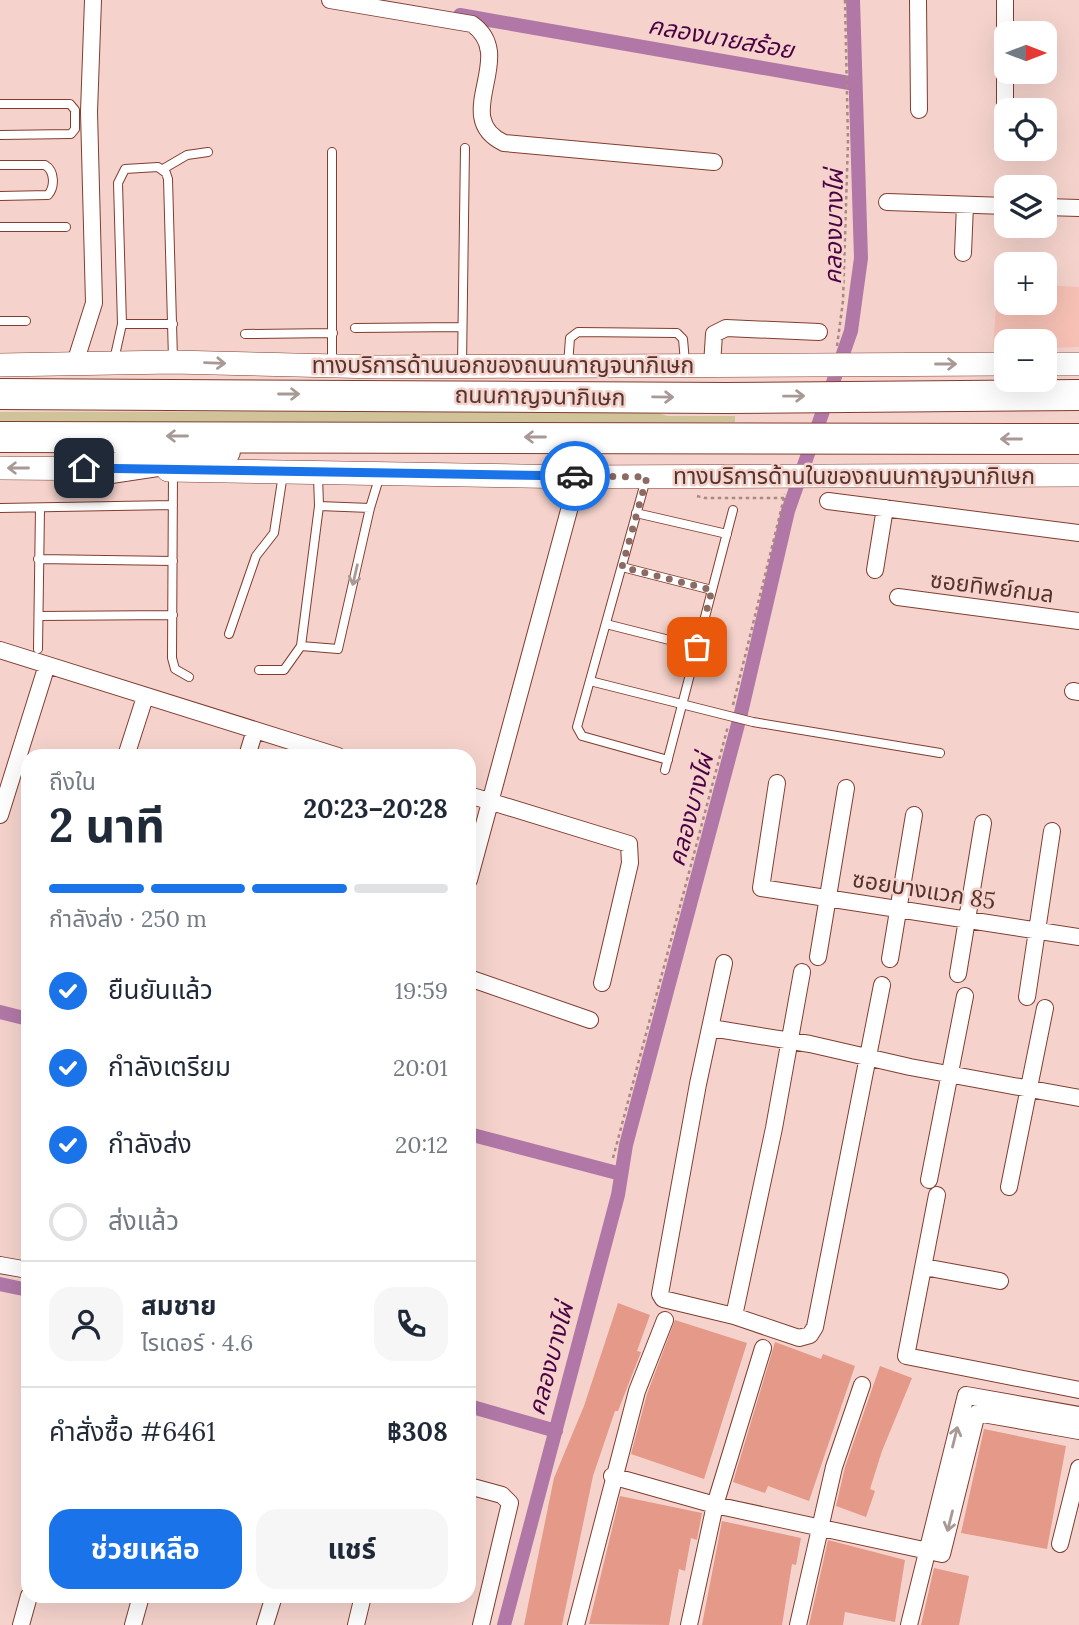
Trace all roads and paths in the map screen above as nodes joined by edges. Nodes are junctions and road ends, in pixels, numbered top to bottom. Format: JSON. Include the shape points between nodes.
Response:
{"nodes":[{"id":1,"x":93,"y":0,"type":"edge"},
{"id":2,"x":330,"y":0,"type":"edge"},
{"id":3,"x":845,"y":0,"type":"edge"},
{"id":4,"x":1005,"y":0,"type":"edge"},
{"id":5,"x":923,"y":1,"type":"edge"},
{"id":6,"x":1005,"y":98,"type":"edge"},
{"id":7,"x":0,"y":104,"type":"edge"},
{"id":8,"x":919,"y":110,"type":"dead end"},
{"id":9,"x":0,"y":135,"type":"edge"},
{"id":10,"x":465,"y":148,"type":"dead end"},
{"id":11,"x":208,"y":152,"type":"dead end"},
{"id":12,"x":332,"y":152,"type":"dead end"},
{"id":13,"x":714,"y":162,"type":"dead end"},
{"id":14,"x":0,"y":165,"type":"edge"},
{"id":15,"x":163,"y":169,"type":"junction"},
{"id":16,"x":0,"y":196,"type":"edge"},
{"id":17,"x":887,"y":202,"type":"dead end"},
{"id":18,"x":965,"y":205,"type":"junction"},
{"id":19,"x":994,"y":206,"type":"edge"},
{"id":20,"x":1057,"y":208,"type":"edge"},
{"id":21,"x":1079,"y":208,"type":"edge"},
{"id":22,"x":0,"y":227,"type":"edge"},
{"id":23,"x":66,"y":227,"type":"dead end"},
{"id":24,"x":963,"y":253,"type":"dead end"},
{"id":25,"x":0,"y":321,"type":"edge"},
{"id":26,"x":26,"y":321,"type":"dead end"},
{"id":27,"x":122,"y":324,"type":"junction"},
{"id":28,"x":173,"y":324,"type":"junction"},
{"id":29,"x":462,"y":327,"type":"junction"},
{"id":30,"x":355,"y":328,"type":"dead end"},
{"id":31,"x":819,"y":332,"type":"dead end"},
{"id":32,"x":333,"y":333,"type":"junction"},
{"id":33,"x":245,"y":334,"type":"dead end"},
{"id":34,"x":833,"y":356,"type":"dead end"},
{"id":35,"x":173,"y":362,"type":"junction"},
{"id":36,"x":75,"y":363,"type":"junction"},
{"id":37,"x":114,"y":363,"type":"junction"},
{"id":38,"x":994,"y":364,"type":"edge"},
{"id":39,"x":0,"y":365,"type":"edge"},
{"id":40,"x":685,"y":365,"type":"junction"},
{"id":41,"x":712,"y":365,"type":"junction"},
{"id":42,"x":1057,"y":365,"type":"edge"},
{"id":43,"x":1079,"y":365,"type":"edge"},
{"id":44,"x":332,"y":366,"type":"junction"},
{"id":45,"x":462,"y":366,"type":"junction"},
{"id":46,"x":568,"y":366,"type":"junction"},
{"id":47,"x":0,"y":374,"type":"edge"},
{"id":48,"x":131,"y":393,"type":"junction"},
{"id":49,"x":0,"y":394,"type":"edge"},
{"id":50,"x":1079,"y":396,"type":"edge"},
{"id":51,"x":0,"y":437,"type":"edge"},
{"id":52,"x":319,"y":437,"type":"junction"},
{"id":53,"x":1079,"y":439,"type":"edge"},
{"id":54,"x":0,"y":468,"type":"edge"},
{"id":55,"x":112,"y":468,"type":"junction"},
{"id":56,"x":173,"y":470,"type":"junction"},
{"id":57,"x":283,"y":471,"type":"junction"},
{"id":58,"x":317,"y":472,"type":"junction"},
{"id":59,"x":381,"y":472,"type":"junction"},
{"id":60,"x":1079,"y":475,"type":"edge"},
{"id":61,"x":578,"y":477,"type":"junction"},
{"id":62,"x":647,"y":477,"type":"junction"},
{"id":63,"x":788,"y":485,"type":"dead end"},
{"id":64,"x":693,"y":495,"type":"dead end"},
{"id":65,"x":784,"y":498,"type":"junction"},
{"id":66,"x":828,"y":501,"type":"dead end"},
{"id":67,"x":173,"y":505,"type":"junction"},
{"id":68,"x":319,"y":506,"type":"junction"},
{"id":69,"x":0,"y":508,"type":"edge"},
{"id":70,"x":40,"y":508,"type":"junction"},
{"id":71,"x":370,"y":508,"type":"junction"},
{"id":72,"x":885,"y":508,"type":"junction"},
{"id":73,"x":733,"y":510,"type":"dead end"},
{"id":74,"x":636,"y":513,"type":"junction"},
{"id":75,"x":1079,"y":533,"type":"edge"},
{"id":76,"x":727,"y":534,"type":"junction"},
{"id":77,"x":38,"y":559,"type":"junction"},
{"id":78,"x":173,"y":561,"type":"junction"},
{"id":79,"x":622,"y":567,"type":"junction"},
{"id":80,"x":875,"y":570,"type":"dead end"},
{"id":81,"x":712,"y":590,"type":"junction"},
{"id":82,"x":898,"y":597,"type":"dead end"},
{"id":83,"x":173,"y":615,"type":"junction"},
{"id":84,"x":39,"y":616,"type":"junction"},
{"id":85,"x":1079,"y":621,"type":"edge"},
{"id":86,"x":606,"y":624,"type":"junction"},
{"id":87,"x":229,"y":634,"type":"dead end"},
{"id":88,"x":301,"y":646,"type":"junction"},
{"id":89,"x":697,"y":647,"type":"junction"},
{"id":90,"x":38,"y":649,"type":"dead end"},
{"id":91,"x":0,"y":650,"type":"edge"},
{"id":92,"x":47,"y":665,"type":"junction"},
{"id":93,"x":259,"y":670,"type":"dead end"},
{"id":94,"x":189,"y":677,"type":"dead end"},
{"id":95,"x":590,"y":681,"type":"junction"},
{"id":96,"x":145,"y":697,"type":"junction"},
{"id":97,"x":682,"y":706,"type":"junction"},
{"id":98,"x":728,"y":718,"type":"junction"},
{"id":99,"x":255,"y":730,"type":"junction"},
{"id":100,"x":128,"y":749,"type":"edge"},
{"id":101,"x":249,"y":749,"type":"edge"},
{"id":102,"x":316,"y":749,"type":"edge"},
{"id":103,"x":940,"y":752,"type":"dead end"},
{"id":104,"x":668,"y":760,"type":"junction"},
{"id":105,"x":665,"y":770,"type":"dead end"},
{"id":106,"x":777,"y":783,"type":"dead end"},
{"id":107,"x":846,"y":788,"type":"dead end"},
{"id":108,"x":476,"y":797,"type":"edge"},
{"id":109,"x":488,"y":801,"type":"junction"},
{"id":110,"x":0,"y":814,"type":"edge"},
{"id":111,"x":914,"y":815,"type":"dead end"},
{"id":112,"x":983,"y":823,"type":"dead end"},
{"id":113,"x":1052,"y":831,"type":"dead end"},
{"id":114,"x":476,"y":851,"type":"edge"},
{"id":115,"x":826,"y":898,"type":"junction"},
{"id":116,"x":897,"y":909,"type":"junction"},
{"id":117,"x":966,"y":920,"type":"junction"},
{"id":118,"x":1036,"y":930,"type":"junction"},
{"id":119,"x":1079,"y":937,"type":"edge"},
{"id":120,"x":818,"y":957,"type":"dead end"},
{"id":121,"x":890,"y":959,"type":"dead end"},
{"id":122,"x":724,"y":963,"type":"dead end"},
{"id":123,"x":802,"y":972,"type":"dead end"},
{"id":124,"x":958,"y":974,"type":"dead end"},
{"id":125,"x":476,"y":980,"type":"edge"},
{"id":126,"x":602,"y":983,"type":"dead end"},
{"id":127,"x":883,"y":985,"type":"dead end"},
{"id":128,"x":965,"y":996,"type":"dead end"},
{"id":129,"x":1027,"y":997,"type":"dead end"},
{"id":130,"x":1045,"y":1008,"type":"dead end"},
{"id":131,"x":590,"y":1020,"type":"dead end"},
{"id":132,"x":711,"y":1028,"type":"junction"},
{"id":133,"x":790,"y":1041,"type":"junction"},
{"id":134,"x":868,"y":1058,"type":"junction"},
{"id":135,"x":950,"y":1074,"type":"junction"},
{"id":136,"x":1028,"y":1088,"type":"junction"},
{"id":137,"x":1079,"y":1098,"type":"edge"},
{"id":138,"x":613,"y":1158,"type":"dead end"},
{"id":139,"x":929,"y":1181,"type":"dead end"},
{"id":140,"x":1009,"y":1187,"type":"dead end"},
{"id":141,"x":937,"y":1195,"type":"dead end"},
{"id":142,"x":0,"y":1265,"type":"edge"},
{"id":143,"x":21,"y":1267,"type":"edge"},
{"id":144,"x":924,"y":1268,"type":"junction"},
{"id":145,"x":1000,"y":1281,"type":"dead end"},
{"id":146,"x":734,"y":1316,"type":"junction"},
{"id":147,"x":665,"y":1320,"type":"dead end"},
{"id":148,"x":763,"y":1348,"type":"dead end"},
{"id":149,"x":862,"y":1385,"type":"dead end"},
{"id":150,"x":1079,"y":1390,"type":"edge"},
{"id":151,"x":1079,"y":1415,"type":"edge"},
{"id":152,"x":1079,"y":1431,"type":"edge"},
{"id":153,"x":1079,"y":1468,"type":"edge"},
{"id":154,"x":612,"y":1476,"type":"junction"},
{"id":155,"x":952,"y":1481,"type":"junction"},
{"id":156,"x":476,"y":1488,"type":"edge"},
{"id":157,"x":715,"y":1505,"type":"junction"},
{"id":158,"x":821,"y":1528,"type":"junction"},
{"id":159,"x":1060,"y":1544,"type":"dead end"},
{"id":160,"x":935,"y":1553,"type":"junction"},
{"id":161,"x":27,"y":1603,"type":"edge"},
{"id":162,"x":139,"y":1603,"type":"edge"},
{"id":163,"x":272,"y":1603,"type":"edge"},
{"id":164,"x":361,"y":1603,"type":"edge"},
{"id":165,"x":21,"y":1625,"type":"edge"},
{"id":166,"x":133,"y":1625,"type":"edge"},
{"id":167,"x":265,"y":1625,"type":"edge"},
{"id":168,"x":356,"y":1625,"type":"edge"},
{"id":169,"x":481,"y":1625,"type":"edge"},
{"id":170,"x":576,"y":1625,"type":"edge"},
{"id":171,"x":689,"y":1625,"type":"edge"},
{"id":172,"x":798,"y":1625,"type":"edge"},
{"id":173,"x":909,"y":1625,"type":"edge"}],
"edges":[{"from":1,"to":36,"type":"street","via":[[89,112],[94,303]]},
{"from":2,"to":13,"type":"street","via":[[472,24],[481,31],[490,56],[483,125],[504,143]]},
{"from":3,"to":34,"type":"path","via":[[848,168],[843,301]]},
{"from":4,"to":6,"type":"street"},
{"from":5,"to":8,"type":"street"},
{"from":7,"to":9,"type":"lane","via":[[70,104],[75,110],[71,134]]},
{"from":10,"to":29,"type":"lane"},
{"from":11,"to":15,"type":"lane","via":[[187,155]]},
{"from":12,"to":32,"type":"lane"},
{"from":14,"to":16,"type":"lane","via":[[45,165],[53,180],[48,195]]},
{"from":15,"to":27,"type":"lane","via":[[130,168],[120,174]]},
{"from":15,"to":28,"type":"lane","via":[[168,180]]},
{"from":17,"to":18,"type":"street"},
{"from":18,"to":19,"type":"street"},
{"from":18,"to":24,"type":"street"},
{"from":20,"to":21,"type":"street"},
{"from":22,"to":23,"type":"lane"},
{"from":25,"to":26,"type":"lane"},
{"from":27,"to":28,"type":"lane"},
{"from":27,"to":37,"type":"lane"},
{"from":28,"to":35,"type":"lane"},
{"from":29,"to":30,"type":"lane"},
{"from":29,"to":45,"type":"lane"},
{"from":31,"to":41,"type":"street","via":[[726,328],[714,334]]},
{"from":32,"to":33,"type":"lane"},
{"from":32,"to":44,"type":"lane"},
{"from":35,"to":37,"type":"main road","name":"ทางบริการด้านนอกของถนนกาญจนาภิเษก"},
{"from":35,"to":44,"type":"main road","name":"ทางบริการด้านนอกของถนนกาญจนาภิเษก","one_way":true},
{"from":36,"to":37,"type":"main road","name":"ทางบริการด้านนอกของถนนกาญจนาภิเษก"},
{"from":36,"to":39,"type":"main road","name":"ทางบริการด้านนอกของถนนกาญจนาภิเษก"},
{"from":41,"to":38,"type":"main road","name":"ทางบริการด้านนอกของถนนกาญจนาภิเษก","one_way":true},
{"from":40,"to":41,"type":"main road","name":"ทางบริการด้านนอกของถนนกาญจนาภิเษก"},
{"from":40,"to":46,"type":"main road","name":"ทางบริการด้านนอกของถนนกาญจนาภิเษก"},
{"from":40,"to":46,"type":"lane","via":[[683,339],[677,333],[578,332],[570,338]]},
{"from":42,"to":43,"type":"main road"},
{"from":44,"to":45,"type":"main road","name":"ทางบริการด้านนอกของถนนกาญจนาภิเษก"},
{"from":45,"to":46,"type":"main road","name":"ทางบริการด้านนอกของถนนกาญจนาภิเษก"},
{"from":47,"to":48,"type":"highway"},
{"from":48,"to":49,"type":"highway","name":"ถนนกาญจนาภิเษก"},
{"from":48,"to":50,"type":"highway","name":"ถนนกาญจนาภิเษก","one_way":true},
{"from":52,"to":51,"type":"highway","name":"ถนนกาญจนาภิเษก","one_way":true},
{"from":53,"to":52,"type":"highway","name":"ถนนกาญจนาภิเษก","one_way":true},
{"from":52,"to":55,"type":"highway"},
{"from":55,"to":54,"type":"main road","name":"ทางบริการด้านในของถนนกาญจนาภิเษก","one_way":true},
{"from":55,"to":56,"type":"main road","name":"ทางบริการด้านในของถนนกาญจนาภิเษก"},
{"from":56,"to":57,"type":"main road","name":"ทางบริการด้านในของถนนกาญจนาภิเษก"},
{"from":56,"to":67,"type":"lane"},
{"from":57,"to":58,"type":"main road","name":"ทางบริการด้านในของถนนกาญจนาภิเษก"},
{"from":57,"to":87,"type":"lane","via":[[274,533],[253,562]]},
{"from":58,"to":59,"type":"main road","name":"ทางบริการด้านในของถนนกาญจนาภิเษก"},
{"from":58,"to":68,"type":"lane"},
{"from":59,"to":61,"type":"main road","name":"ทางบริการด้านในของถนนกาญจนาภิเษก"},
{"from":59,"to":71,"type":"lane"},
{"from":60,"to":62,"type":"main road","name":"ทางบริการด้านในของถนนกาญจนาภิเษก"},
{"from":61,"to":62,"type":"main road","name":"ทางบริการด้านในของถนนกาญจนาภิเษก"},
{"from":61,"to":109,"type":"street"},
{"from":62,"to":74,"type":"lane"},
{"from":63,"to":65,"type":"path"},
{"from":64,"to":65,"type":"path"},
{"from":65,"to":98,"type":"path"},
{"from":66,"to":72,"type":"street"},
{"from":67,"to":70,"type":"lane"},
{"from":67,"to":78,"type":"lane"},
{"from":68,"to":71,"type":"lane"},
{"from":68,"to":88,"type":"lane"},
{"from":69,"to":70,"type":"lane"},
{"from":70,"to":77,"type":"lane"},
{"from":71,"to":88,"type":"lane","one_way":true,"via":[[338,649]]},
{"from":72,"to":75,"type":"street"},
{"from":72,"to":80,"type":"street"},
{"from":73,"to":76,"type":"lane"},
{"from":74,"to":76,"type":"lane"},
{"from":74,"to":79,"type":"lane"},
{"from":76,"to":81,"type":"lane"},
{"from":77,"to":78,"type":"lane"},
{"from":77,"to":84,"type":"lane"},
{"from":78,"to":83,"type":"lane"},
{"from":79,"to":81,"type":"lane"},
{"from":79,"to":86,"type":"lane"},
{"from":81,"to":89,"type":"lane"},
{"from":82,"to":85,"type":"street","name":"ซอยทิพย์กมล"},
{"from":83,"to":84,"type":"lane"},
{"from":83,"to":94,"type":"lane","via":[[173,664]]},
{"from":84,"to":90,"type":"lane"},
{"from":86,"to":89,"type":"lane"},
{"from":86,"to":95,"type":"lane"},
{"from":88,"to":93,"type":"lane","via":[[284,670]]},
{"from":89,"to":97,"type":"lane"},
{"from":91,"to":92,"type":"street"},
{"from":92,"to":96,"type":"street"},
{"from":92,"to":110,"type":"street"},
{"from":95,"to":97,"type":"lane"},
{"from":95,"to":104,"type":"lane","via":[[579,734]]},
{"from":96,"to":99,"type":"street"},
{"from":96,"to":100,"type":"street"},
{"from":97,"to":98,"type":"lane"},
{"from":97,"to":104,"type":"lane"},
{"from":98,"to":103,"type":"lane"},
{"from":98,"to":138,"type":"path"},
{"from":99,"to":101,"type":"street"},
{"from":99,"to":102,"type":"street"},
{"from":104,"to":105,"type":"lane"},
{"from":106,"to":115,"type":"street","name":"ซอยบางแวก 85","via":[[761,888]]},
{"from":107,"to":115,"type":"street"},
{"from":108,"to":109,"type":"street"},
{"from":109,"to":114,"type":"street"},
{"from":109,"to":126,"type":"street","via":[[629,844],[630,863]]},
{"from":111,"to":116,"type":"street"},
{"from":112,"to":117,"type":"street"},
{"from":113,"to":118,"type":"street"},
{"from":115,"to":116,"type":"street","name":"ซอยบางแวก 85"},
{"from":115,"to":120,"type":"street"},
{"from":116,"to":117,"type":"street","name":"ซอยบางแวก 85"},
{"from":116,"to":121,"type":"street"},
{"from":117,"to":118,"type":"street","name":"ซอยบางแวก 85"},
{"from":117,"to":124,"type":"street"},
{"from":118,"to":119,"type":"street","name":"ซอยบางแวก 85"},
{"from":118,"to":129,"type":"street"},
{"from":122,"to":132,"type":"street"},
{"from":123,"to":133,"type":"street"},
{"from":125,"to":131,"type":"street"},
{"from":127,"to":134,"type":"street"},
{"from":128,"to":135,"type":"street"},
{"from":130,"to":136,"type":"street"},
{"from":132,"to":133,"type":"street"},
{"from":132,"to":146,"type":"street","via":[[659,1289],[663,1299]]},
{"from":133,"to":134,"type":"street"},
{"from":133,"to":146,"type":"street"},
{"from":134,"to":135,"type":"street"},
{"from":134,"to":146,"type":"street","via":[[815,1327],[810,1335],[799,1338]]},
{"from":135,"to":136,"type":"street"},
{"from":135,"to":139,"type":"street"},
{"from":136,"to":137,"type":"street"},
{"from":136,"to":140,"type":"street"},
{"from":141,"to":144,"type":"street"},
{"from":142,"to":143,"type":"street"},
{"from":144,"to":145,"type":"street"},
{"from":144,"to":150,"type":"street","via":[[906,1356]]},
{"from":147,"to":154,"type":"street","via":[[637,1391]]},
{"from":148,"to":157,"type":"street"},
{"from":149,"to":158,"type":"street","via":[[834,1467]]},
{"from":155,"to":151,"type":"street","one_way":true,"via":[[966,1395]]},
{"from":152,"to":155,"type":"street","via":[[976,1413]]},
{"from":153,"to":159,"type":"street"},
{"from":154,"to":157,"type":"street"},
{"from":154,"to":170,"type":"street"},
{"from":155,"to":160,"type":"street"},
{"from":156,"to":169,"type":"street","via":[[502,1495],[510,1503]]},
{"from":157,"to":158,"type":"street"},
{"from":157,"to":171,"type":"street"},
{"from":158,"to":160,"type":"street"},
{"from":158,"to":172,"type":"street"},
{"from":160,"to":173,"type":"street"},
{"from":161,"to":165,"type":"street"},
{"from":162,"to":166,"type":"street"},
{"from":163,"to":167,"type":"street"},
{"from":164,"to":168,"type":"street"}]}
